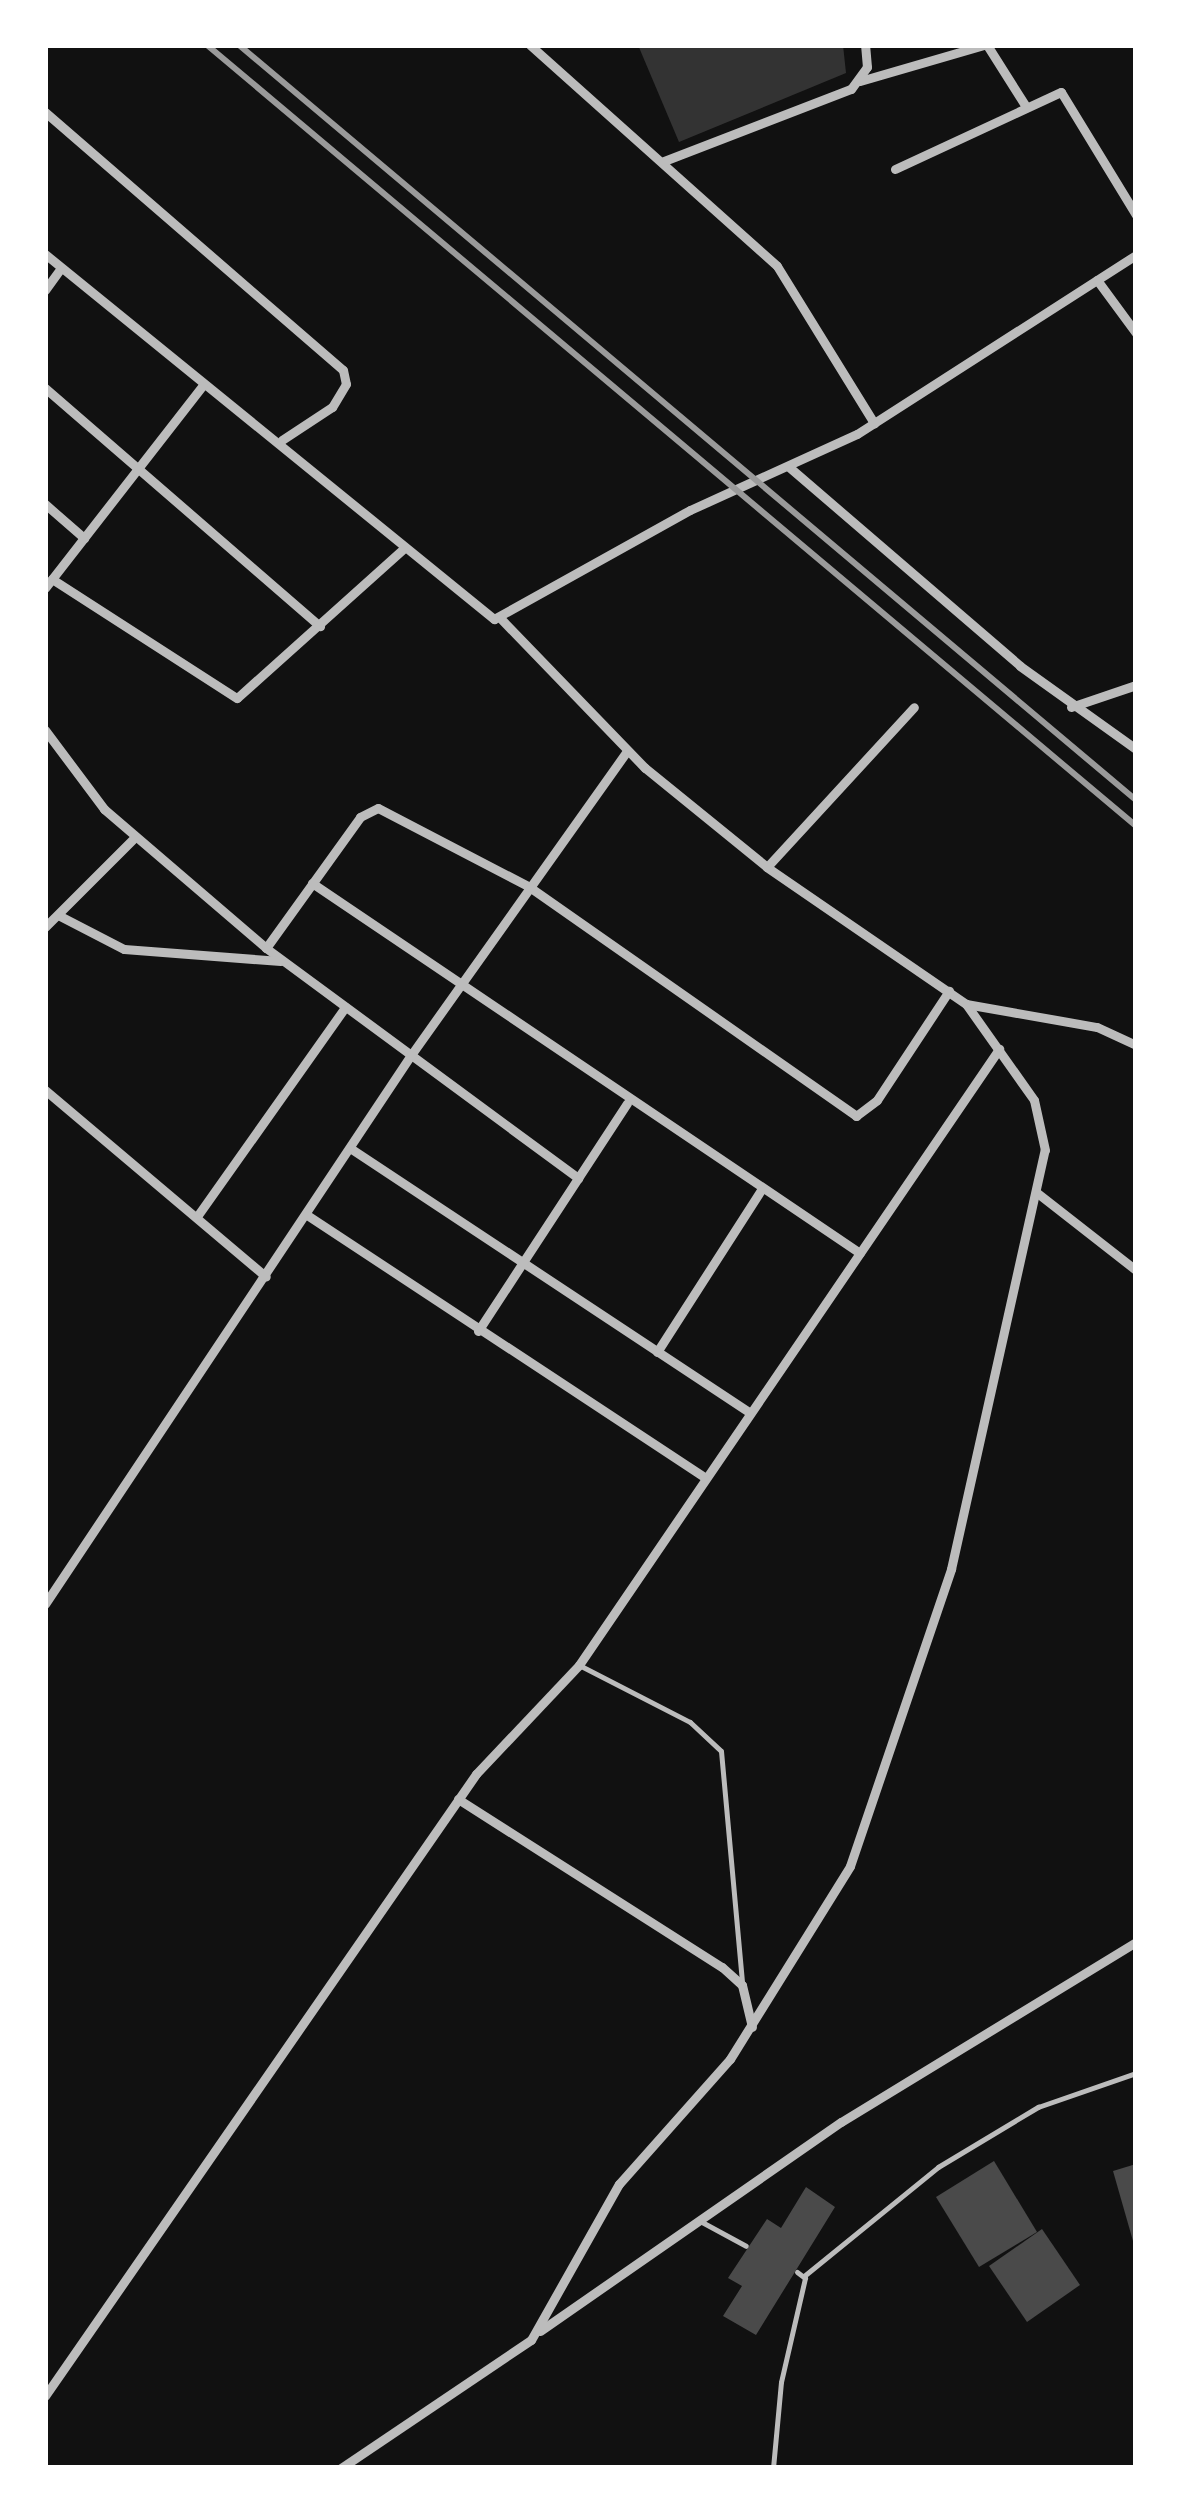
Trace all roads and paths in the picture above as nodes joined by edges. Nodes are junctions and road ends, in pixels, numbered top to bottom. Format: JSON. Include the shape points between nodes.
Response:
{"nodes":[{"id":1,"x":530,"y":45,"type":"edge"},
{"id":2,"x":865,"y":45,"type":"edge"},
{"id":3,"x":986,"y":45,"type":"edge"},
{"id":4,"x":860,"y":81,"type":"junction"},
{"id":5,"x":1025,"y":105,"type":"junction"},
{"id":6,"x":45,"y":112,"type":"edge"},
{"id":7,"x":664,"y":161,"type":"junction"},
{"id":8,"x":894,"y":169,"type":"dead end"},
{"id":9,"x":1136,"y":215,"type":"edge"},
{"id":10,"x":45,"y":254,"type":"edge"},
{"id":11,"x":1136,"y":255,"type":"edge"},
{"id":12,"x":62,"y":268,"type":"junction"},
{"id":13,"x":1097,"y":280,"type":"junction"},
{"id":14,"x":45,"y":290,"type":"edge"},
{"id":15,"x":1136,"y":333,"type":"edge"},
{"id":16,"x":202,"y":386,"type":"junction"},
{"id":17,"x":45,"y":388,"type":"edge"},
{"id":18,"x":874,"y":424,"type":"junction"},
{"id":19,"x":282,"y":440,"type":"junction"},
{"id":20,"x":141,"y":466,"type":"junction"},
{"id":21,"x":789,"y":467,"type":"junction"},
{"id":22,"x":45,"y":504,"type":"edge"},
{"id":23,"x":84,"y":538,"type":"junction"},
{"id":24,"x":403,"y":550,"type":"junction"},
{"id":25,"x":48,"y":584,"type":"edge"},
{"id":26,"x":499,"y":617,"type":"junction"},
{"id":27,"x":320,"y":626,"type":"junction"},
{"id":28,"x":1136,"y":685,"type":"edge"},
{"id":29,"x":914,"y":707,"type":"dead end"},
{"id":30,"x":1071,"y":707,"type":"junction"},
{"id":31,"x":45,"y":730,"type":"edge"},
{"id":32,"x":1136,"y":748,"type":"edge"},
{"id":33,"x":627,"y":751,"type":"junction"},
{"id":34,"x":135,"y":837,"type":"junction"},
{"id":35,"x":767,"y":868,"type":"junction"},
{"id":36,"x":312,"y":883,"type":"junction"},
{"id":37,"x":528,"y":886,"type":"junction"},
{"id":38,"x":58,"y":914,"type":"junction"},
{"id":39,"x":45,"y":928,"type":"edge"},
{"id":40,"x":266,"y":948,"type":"junction"},
{"id":41,"x":283,"y":961,"type":"junction"},
{"id":42,"x":456,"y":989,"type":"junction"},
{"id":43,"x":949,"y":991,"type":"junction"},
{"id":44,"x":966,"y":1004,"type":"junction"},
{"id":45,"x":344,"y":1007,"type":"junction"},
{"id":46,"x":1136,"y":1045,"type":"edge"},
{"id":47,"x":999,"y":1049,"type":"junction"},
{"id":48,"x":411,"y":1055,"type":"junction"},
{"id":49,"x":45,"y":1090,"type":"edge"},
{"id":50,"x":627,"y":1103,"type":"junction"},
{"id":51,"x":350,"y":1148,"type":"junction"},
{"id":52,"x":578,"y":1178,"type":"junction"},
{"id":53,"x":760,"y":1190,"type":"junction"},
{"id":54,"x":1036,"y":1192,"type":"junction"},
{"id":55,"x":198,"y":1215,"type":"junction"},
{"id":56,"x":307,"y":1215,"type":"junction"},
{"id":57,"x":860,"y":1253,"type":"junction"},
{"id":58,"x":522,"y":1262,"type":"junction"},
{"id":59,"x":1136,"y":1270,"type":"edge"},
{"id":60,"x":266,"y":1278,"type":"junction"},
{"id":61,"x":478,"y":1331,"type":"junction"},
{"id":62,"x":657,"y":1352,"type":"junction"},
{"id":63,"x":748,"y":1411,"type":"junction"},
{"id":64,"x":704,"y":1476,"type":"junction"},
{"id":65,"x":45,"y":1604,"type":"edge"},
{"id":66,"x":579,"y":1665,"type":"junction"},
{"id":67,"x":458,"y":1800,"type":"junction"},
{"id":68,"x":1136,"y":1942,"type":"edge"},
{"id":69,"x":742,"y":1984,"type":"junction"},
{"id":70,"x":752,"y":2027,"type":"junction"},
{"id":71,"x":1136,"y":2074,"type":"edge"},
{"id":72,"x":698,"y":2220,"type":"junction"},
{"id":73,"x":746,"y":2246,"type":"dead end"},
{"id":74,"x":536,"y":2335,"type":"junction"},
{"id":75,"x":45,"y":2396,"type":"edge"},
{"id":76,"x":341,"y":2468,"type":"edge"},
{"id":77,"x":773,"y":2468,"type":"edge"}],
"edges":[{"from":1,"to":7,"type":"street"},
{"from":2,"to":4,"type":"street"},
{"from":3,"to":4,"type":"street"},
{"from":3,"to":5,"type":"street"},
{"from":4,"to":7,"type":"street"},
{"from":5,"to":8,"type":"street"},
{"from":5,"to":9,"type":"street","via":[[1047,94],[1070,99]]},
{"from":6,"to":19,"type":"street","via":[[343,370],[346,384],[332,407]]},
{"from":7,"to":18,"type":"street","via":[[778,266]]},
{"from":10,"to":12,"type":"street"},
{"from":11,"to":13,"type":"street"},
{"from":12,"to":14,"type":"street"},
{"from":12,"to":16,"type":"street"},
{"from":13,"to":15,"type":"street"},
{"from":13,"to":18,"type":"street"},
{"from":16,"to":19,"type":"street"},
{"from":16,"to":20,"type":"street"},
{"from":17,"to":20,"type":"street"},
{"from":18,"to":21,"type":"street"},
{"from":19,"to":24,"type":"street"},
{"from":20,"to":23,"type":"street"},
{"from":20,"to":27,"type":"street"},
{"from":21,"to":26,"type":"street"},
{"from":21,"to":30,"type":"street"},
{"from":22,"to":23,"type":"street"},
{"from":23,"to":25,"type":"street"},
{"from":24,"to":26,"type":"street"},
{"from":24,"to":27,"type":"street"},
{"from":25,"to":27,"type":"street","via":[[236,698]]},
{"from":26,"to":33,"type":"street"},
{"from":28,"to":30,"type":"street"},
{"from":29,"to":35,"type":"street"},
{"from":30,"to":32,"type":"street"},
{"from":31,"to":34,"type":"street"},
{"from":33,"to":35,"type":"street"},
{"from":33,"to":37,"type":"street"},
{"from":34,"to":38,"type":"street"},
{"from":34,"to":40,"type":"street"},
{"from":35,"to":43,"type":"street"},
{"from":36,"to":37,"type":"street","via":[[360,817],[378,808]]},
{"from":36,"to":40,"type":"street"},
{"from":36,"to":42,"type":"street"},
{"from":37,"to":42,"type":"street"},
{"from":37,"to":43,"type":"street","via":[[856,1116],[878,1100]]},
{"from":38,"to":39,"type":"street"},
{"from":38,"to":41,"type":"street","via":[[124,949]]},
{"from":40,"to":41,"type":"street"},
{"from":41,"to":45,"type":"street"},
{"from":42,"to":48,"type":"street"},
{"from":42,"to":50,"type":"street"},
{"from":43,"to":44,"type":"street"},
{"from":44,"to":46,"type":"street","via":[[1063,1019]]},
{"from":44,"to":47,"type":"street"},
{"from":45,"to":48,"type":"street"},
{"from":45,"to":55,"type":"street"},
{"from":47,"to":54,"type":"street","via":[[1045,1131]]},
{"from":47,"to":57,"type":"street"},
{"from":48,"to":51,"type":"street"},
{"from":48,"to":52,"type":"street"},
{"from":49,"to":55,"type":"street"},
{"from":50,"to":52,"type":"street"},
{"from":50,"to":53,"type":"street"},
{"from":51,"to":56,"type":"street"},
{"from":51,"to":58,"type":"street"},
{"from":52,"to":58,"type":"street"},
{"from":53,"to":57,"type":"street"},
{"from":53,"to":62,"type":"street"},
{"from":54,"to":59,"type":"street"},
{"from":54,"to":70,"type":"street","via":[[951,1569],[898,1733],[850,1866]]},
{"from":55,"to":60,"type":"street"},
{"from":56,"to":60,"type":"street"},
{"from":56,"to":61,"type":"street"},
{"from":57,"to":63,"type":"street"},
{"from":58,"to":61,"type":"street"},
{"from":58,"to":62,"type":"street"},
{"from":60,"to":65,"type":"street"},
{"from":61,"to":64,"type":"street"},
{"from":62,"to":63,"type":"street"},
{"from":63,"to":64,"type":"street"},
{"from":64,"to":66,"type":"street"},
{"from":66,"to":67,"type":"street"},
{"from":66,"to":69,"type":"lane","via":[[690,1722],[720,1751]]},
{"from":67,"to":69,"type":"street","via":[[632,1903]]},
{"from":67,"to":75,"type":"street"},
{"from":68,"to":72,"type":"street"},
{"from":69,"to":70,"type":"street"},
{"from":70,"to":74,"type":"street","via":[[638,2158]]},
{"from":71,"to":77,"type":"lane","via":[[1094,2082],[971,2147],[896,2194],[800,2274]]},
{"from":72,"to":73,"type":"lane"},
{"from":72,"to":74,"type":"street"},
{"from":74,"to":76,"type":"street"}]}
